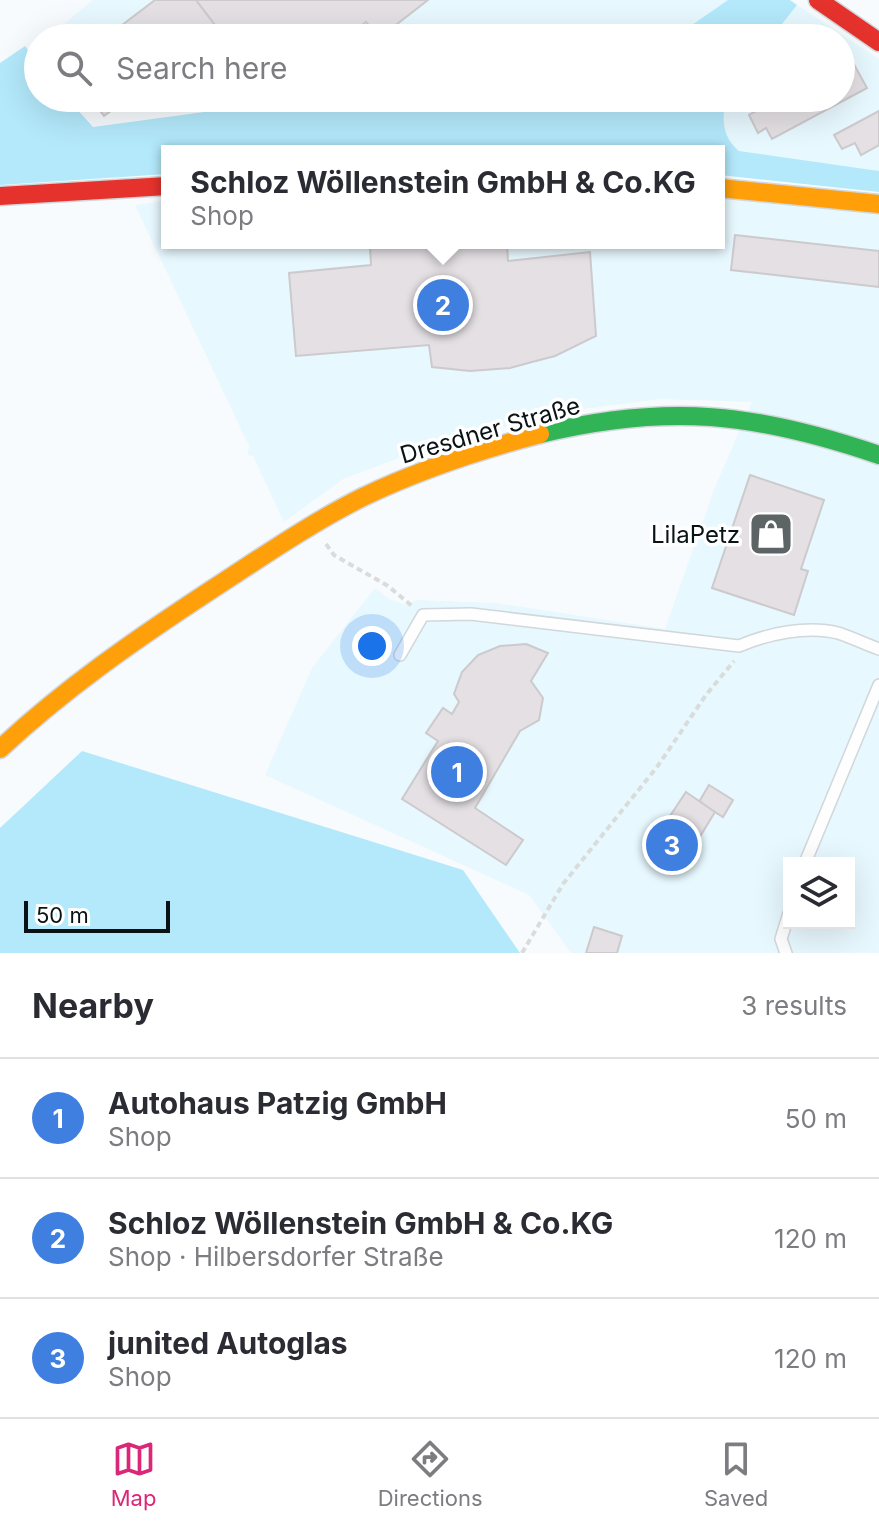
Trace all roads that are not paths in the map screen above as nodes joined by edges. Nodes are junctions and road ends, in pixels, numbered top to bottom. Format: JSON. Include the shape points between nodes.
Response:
{"nodes":[{"id":1,"x":818,"y":0,"type":"edge"},
{"id":2,"x":853,"y":24,"type":"edge"},
{"id":3,"x":855,"y":25,"type":"edge"},
{"id":4,"x":879,"y":42,"type":"edge"},
{"id":5,"x":161,"y":186,"type":"edge"},
{"id":6,"x":725,"y":189,"type":"edge"},
{"id":7,"x":0,"y":196,"type":"edge"},
{"id":8,"x":879,"y":204,"type":"edge"},
{"id":9,"x":879,"y":455,"type":"edge"},
{"id":10,"x":879,"y":649,"type":"edge"},
{"id":11,"x":400,"y":655,"type":"dead end"},
{"id":12,"x":879,"y":685,"type":"edge"},
{"id":13,"x":0,"y":749,"type":"edge"},
{"id":14,"x":807,"y":857,"type":"edge"},
{"id":15,"x":784,"y":929,"type":"edge"},
{"id":16,"x":786,"y":953,"type":"edge"}],
"edges":[{"from":1,"to":2,"type":"main road"},
{"from":3,"to":4,"type":"main road"},
{"from":5,"to":7,"type":"main road"},
{"from":6,"to":8,"type":"main road"},
{"from":9,"to":13,"type":"main road","name":"Dresdner Straße","via":[[736,418],[647,417],[549,432],[450,462],[383,487],[155,626],[26,723]]},
{"from":10,"to":11,"type":"lane","via":[[837,633],[765,635],[739,646],[471,614],[423,615]]},
{"from":12,"to":14,"type":"lane"},
{"from":15,"to":16,"type":"lane"}]}
